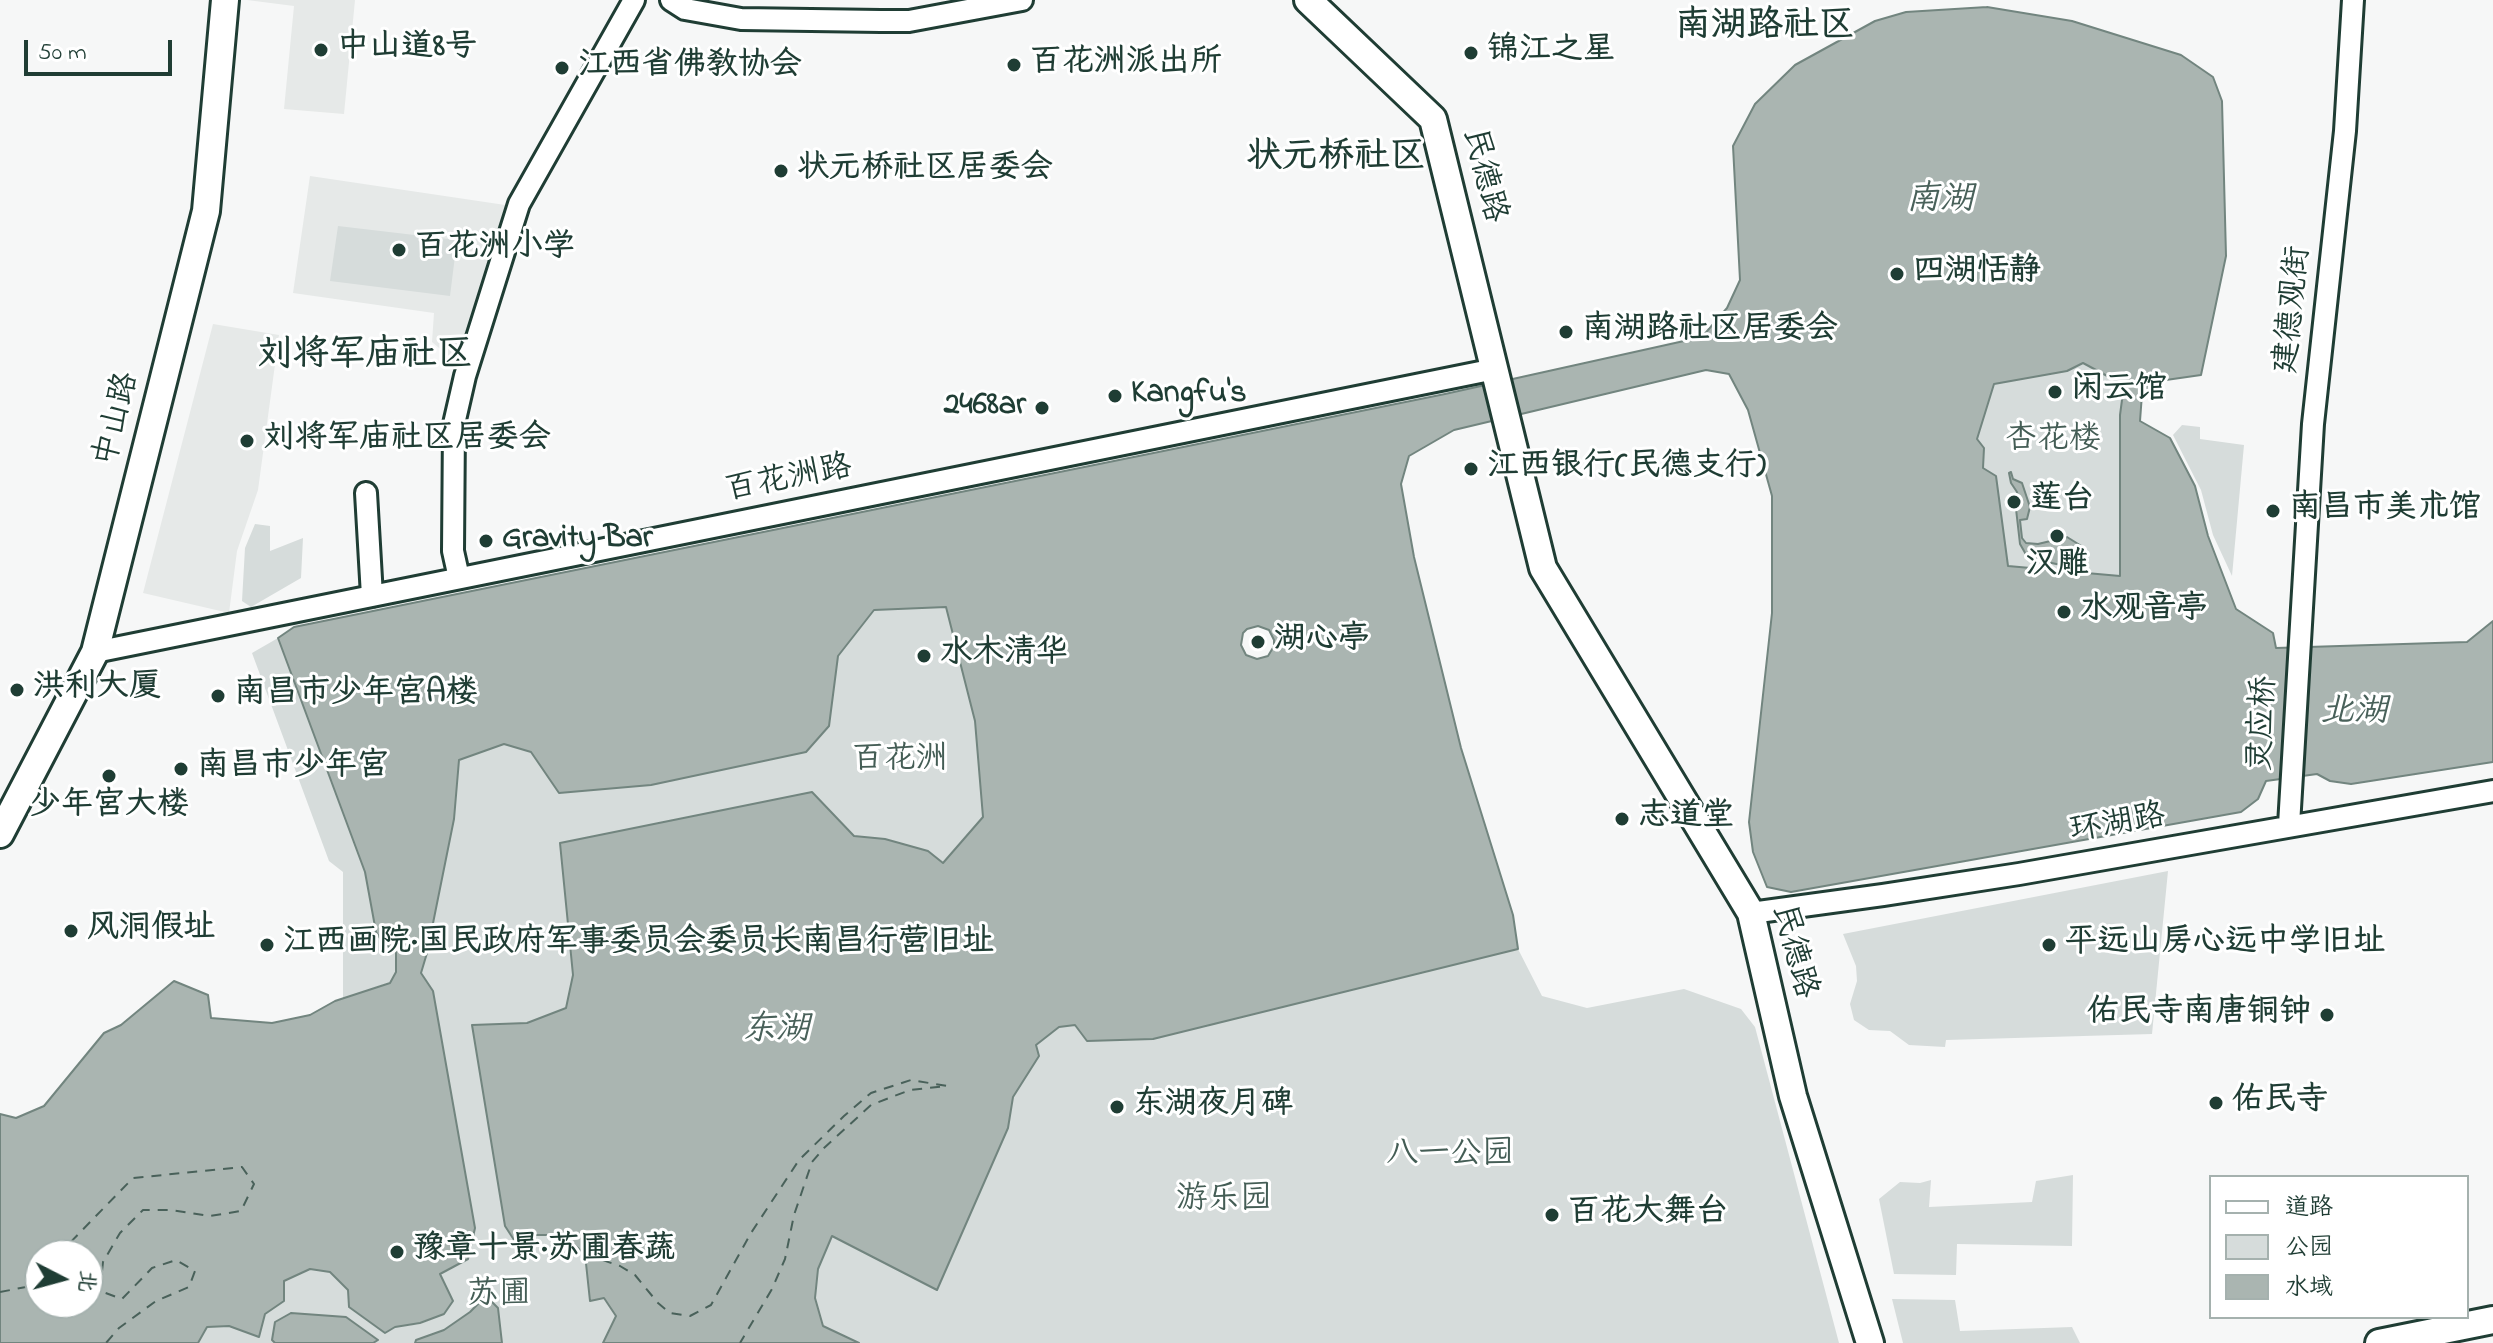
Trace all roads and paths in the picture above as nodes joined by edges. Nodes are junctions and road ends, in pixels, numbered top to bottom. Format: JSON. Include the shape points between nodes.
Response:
{"nodes":[{"id":1,"x":225,"y":0,"type":"edge"},
{"id":2,"x":634,"y":0,"type":"edge"},
{"id":3,"x":671,"y":0,"type":"edge"},
{"id":4,"x":1022,"y":0,"type":"edge"},
{"id":5,"x":1308,"y":0,"type":"edge"},
{"id":6,"x":2353,"y":0,"type":"edge"},
{"id":7,"x":1495,"y":369,"type":"junction"},
{"id":8,"x":366,"y":493,"type":"dead end"},
{"id":9,"x":459,"y":578,"type":"junction"},
{"id":10,"x":372,"y":596,"type":"junction"},
{"id":11,"x":2301,"y":627,"type":"joint"},
{"id":12,"x":95,"y":652,"type":"junction"},
{"id":13,"x":2493,"y":791,"type":"edge"},
{"id":14,"x":2289,"y":825,"type":"junction"},
{"id":15,"x":0,"y":834,"type":"edge"},
{"id":16,"x":1751,"y":913,"type":"junction"},
{"id":17,"x":2493,"y":1320,"type":"edge"},
{"id":18,"x":1870,"y":1343,"type":"edge"},
{"id":19,"x":2379,"y":1343,"type":"edge"}],
"edges":[{"from":1,"to":12,"type":"main road","name":"中山路","via":[[206,211]]},
{"from":2,"to":9,"type":"street","via":[[519,204],[465,376],[454,424],[453,551]]},
{"from":3,"to":4,"type":"street","via":[[685,9],[741,19],[909,21]]},
{"from":5,"to":7,"type":"main road","name":"民德路","via":[[1433,119]]},
{"from":6,"to":11,"type":"street","name":"建德观街","via":[[2345,131],[2313,424]]},
{"from":7,"to":9,"type":"street","name":"百花洲路"},
{"from":7,"to":16,"type":"main road","name":"民德路","via":[[1543,568]]},
{"from":8,"to":10,"type":"street"},
{"from":9,"to":10,"type":"street","name":"百花洲路"},
{"from":10,"to":12,"type":"street","name":"百花洲路"},
{"from":11,"to":14,"type":"street","name":"灵应桥"},
{"from":12,"to":15,"type":"main road","name":"中山路"},
{"from":13,"to":14,"type":"street","name":"环湖路"},
{"from":14,"to":16,"type":"street","name":"环湖路","via":[[2019,874]]},
{"from":16,"to":18,"type":"main road","name":"民德路","via":[[1793,1096]]},
{"from":17,"to":19,"type":"main road"}]}
